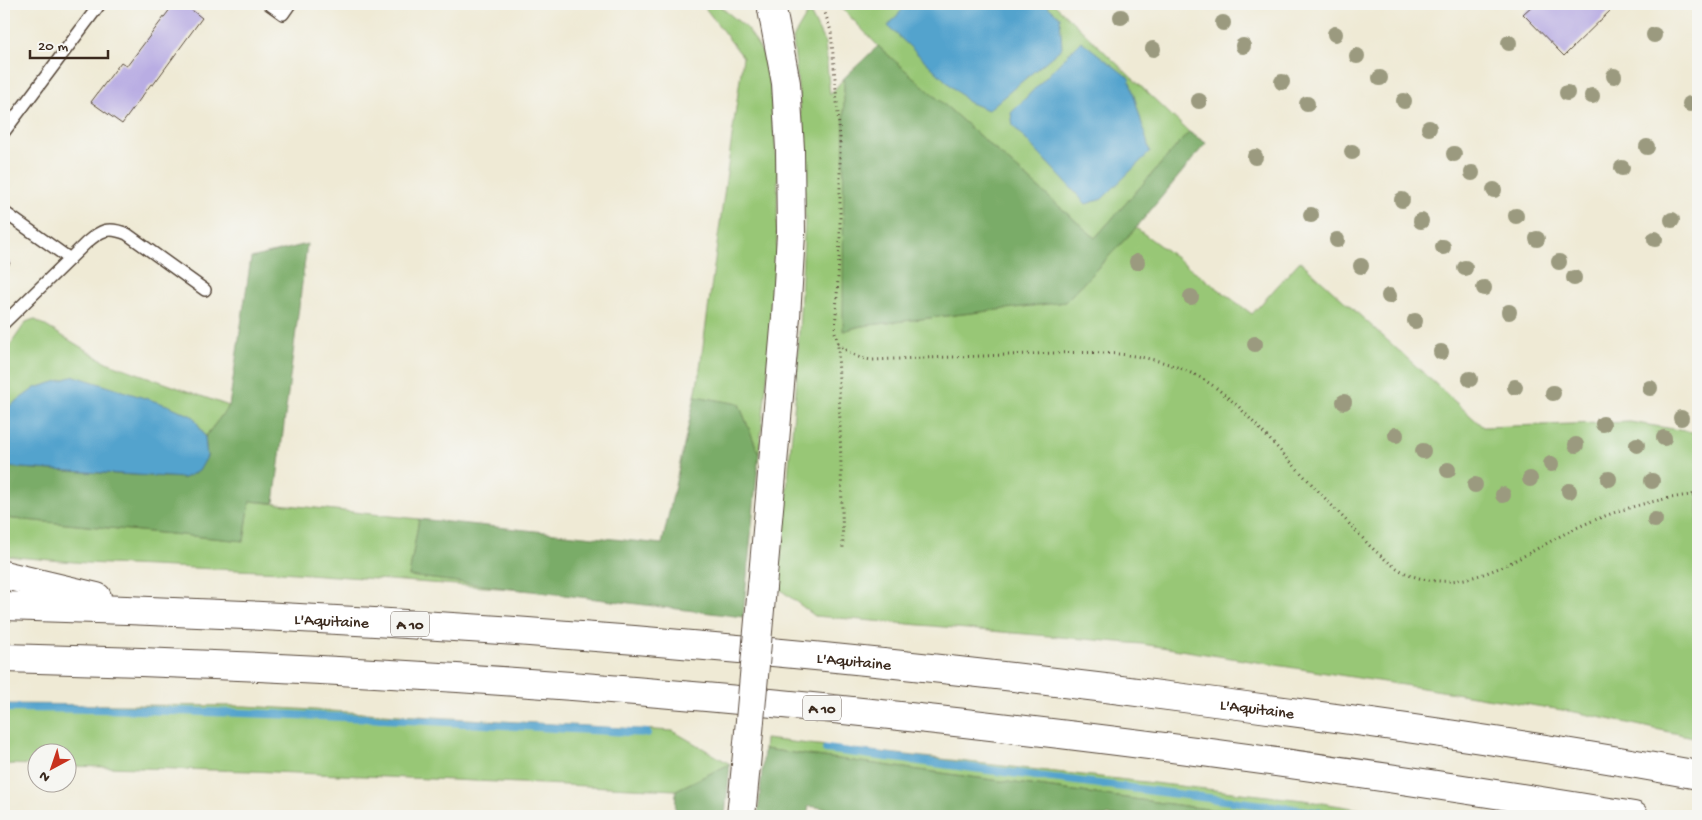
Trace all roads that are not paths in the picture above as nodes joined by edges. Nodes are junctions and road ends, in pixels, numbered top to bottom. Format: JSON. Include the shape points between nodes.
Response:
{"nodes":[{"id":1,"x":100,"y":4,"type":"edge"},
{"id":2,"x":269,"y":4,"type":"edge"},
{"id":3,"x":290,"y":4,"type":"edge"},
{"id":4,"x":771,"y":4,"type":"edge"},
{"id":5,"x":4,"y":132,"type":"edge"},
{"id":6,"x":4,"y":212,"type":"edge"},
{"id":7,"x":70,"y":259,"type":"junction"},
{"id":8,"x":205,"y":290,"type":"dead end"},
{"id":9,"x":4,"y":323,"type":"edge"},
{"id":10,"x":4,"y":575,"type":"edge"},
{"id":11,"x":4,"y":606,"type":"edge"},
{"id":12,"x":157,"y":611,"type":"junction"},
{"id":13,"x":4,"y":658,"type":"edge"},
{"id":14,"x":1698,"y":775,"type":"edge"},
{"id":15,"x":741,"y":816,"type":"edge"},
{"id":16,"x":1634,"y":816,"type":"edge"}],
"edges":[{"from":1,"to":5,"type":"lane"},
{"from":2,"to":3,"type":"lane","via":[[283,14]]},
{"from":4,"to":15,"type":"main road","bridge":true,"via":[[786,83],[791,234]]},
{"from":6,"to":7,"type":"lane"},
{"from":7,"to":8,"type":"lane","via":[[98,232],[114,229],[127,234]]},
{"from":7,"to":9,"type":"lane"},
{"from":10,"to":12,"type":"main road"},
{"from":11,"to":12,"type":"main road","name":"L'Aquitaine","number":"A 10"},
{"from":12,"to":14,"type":"main road","name":"L'Aquitaine","number":"A 10","via":[[531,632],[901,664],[1297,712]]},
{"from":13,"to":16,"type":"main road","number":"A 10","via":[[127,661],[501,681],[897,715],[1290,763]]}]}
